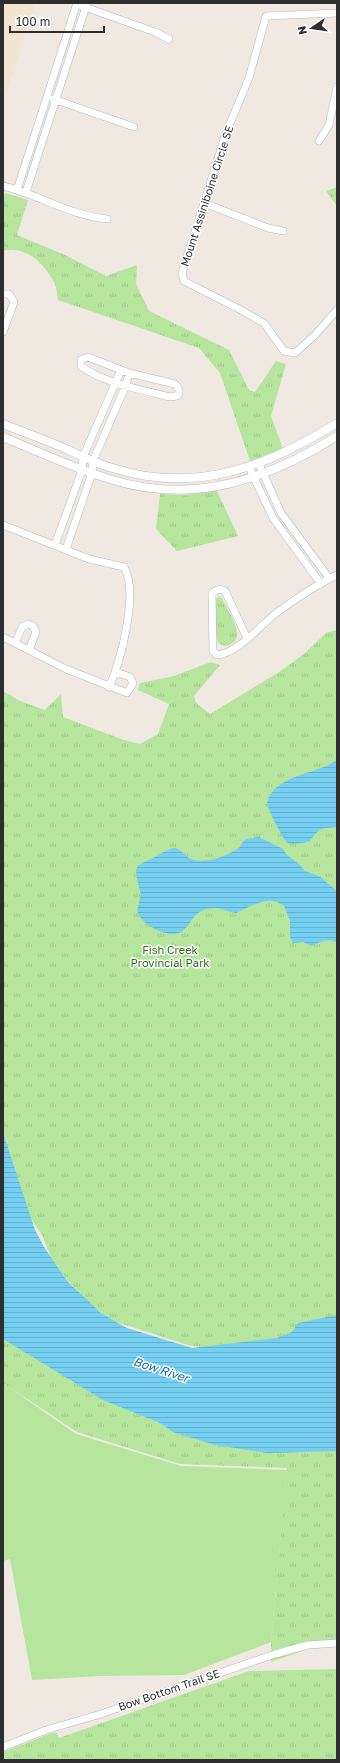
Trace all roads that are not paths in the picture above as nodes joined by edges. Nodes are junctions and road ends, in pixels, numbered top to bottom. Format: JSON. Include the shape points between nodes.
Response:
{"nodes":[{"id":1,"x":76,"y":4,"type":"edge"},
{"id":2,"x":86,"y":5,"type":"edge"},
{"id":3,"x":337,"y":13,"type":"edge"},
{"id":4,"x":169,"y":39,"type":"dead end"},
{"id":5,"x":337,"y":87,"type":"edge"},
{"id":6,"x":47,"y":97,"type":"junction"},
{"id":7,"x":56,"y":100,"type":"junction"},
{"id":8,"x":134,"y":127,"type":"dead end"},
{"id":9,"x":319,"y":141,"type":"dead end"},
{"id":10,"x":3,"y":186,"type":"edge"},
{"id":11,"x":17,"y":190,"type":"junction"},
{"id":12,"x":26,"y":192,"type":"junction"},
{"id":13,"x":204,"y":203,"type":"junction"},
{"id":14,"x":107,"y":219,"type":"dead end"},
{"id":15,"x":283,"y":231,"type":"dead end"},
{"id":16,"x":3,"y":294,"type":"edge"},
{"id":17,"x":337,"y":310,"type":"edge"},
{"id":18,"x":3,"y":332,"type":"edge"},
{"id":19,"x":121,"y":370,"type":"junction"},
{"id":20,"x":129,"y":373,"type":"junction"},
{"id":21,"x":116,"y":382,"type":"junction"},
{"id":22,"x":126,"y":385,"type":"junction"},
{"id":23,"x":337,"y":423,"type":"edge"},
{"id":24,"x":3,"y":424,"type":"edge"},
{"id":25,"x":337,"y":436,"type":"edge"},
{"id":26,"x":3,"y":437,"type":"edge"},
{"id":27,"x":83,"y":457,"type":"junction"},
{"id":28,"x":93,"y":461,"type":"junction"},
{"id":29,"x":259,"y":464,"type":"junction"},
{"id":30,"x":250,"y":467,"type":"junction"},
{"id":31,"x":82,"y":470,"type":"junction"},
{"id":32,"x":92,"y":473,"type":"junction"},
{"id":33,"x":263,"y":475,"type":"junction"},
{"id":34,"x":253,"y":478,"type":"junction"},
{"id":35,"x":3,"y":525,"type":"edge"},
{"id":36,"x":294,"y":532,"type":"junction"},
{"id":37,"x":286,"y":538,"type":"junction"},
{"id":38,"x":55,"y":545,"type":"junction"},
{"id":39,"x":66,"y":549,"type":"junction"},
{"id":40,"x":337,"y":575,"type":"edge"},
{"id":41,"x":329,"y":578,"type":"junction"},
{"id":42,"x":320,"y":584,"type":"junction"},
{"id":43,"x":3,"y":637,"type":"edge"},
{"id":44,"x":247,"y":638,"type":"junction"},
{"id":45,"x":15,"y":643,"type":"junction"},
{"id":46,"x":29,"y":650,"type":"junction"},
{"id":47,"x":116,"y":672,"type":"junction"},
{"id":48,"x":109,"y":687,"type":"junction"},
{"id":49,"x":337,"y":1643,"type":"edge"},
{"id":50,"x":3,"y":1747,"type":"edge"}],
"edges":[{"from":1,"to":2,"type":"street"},
{"from":1,"to":6,"type":"street"},
{"from":2,"to":4,"type":"street"},
{"from":2,"to":7,"type":"street"},
{"from":3,"to":13,"type":"street","name":"Mount Assiniboine Circle SE","via":[[266,16],[249,78],[226,133]]},
{"from":5,"to":9,"type":"street","via":[[329,125]]},
{"from":6,"to":7,"type":"street"},
{"from":6,"to":11,"type":"street"},
{"from":7,"to":8,"type":"street"},
{"from":7,"to":12,"type":"street"},
{"from":10,"to":11,"type":"street"},
{"from":11,"to":12,"type":"street"},
{"from":12,"to":14,"type":"street","via":[[93,218]]},
{"from":13,"to":15,"type":"street","via":[[268,228]]},
{"from":13,"to":17,"type":"street","name":"Mount Assiniboine Circle SE","via":[[182,272],[184,281],[264,323],[284,351],[295,353]]},
{"from":16,"to":18,"type":"street","via":[[9,294],[14,302]]},
{"from":19,"to":20,"type":"street"},
{"from":19,"to":21,"type":"street"},
{"from":19,"to":21,"type":"street","via":[[88,357],[81,360],[81,366],[86,370]]},
{"from":20,"to":22,"type":"street"},
{"from":20,"to":22,"type":"street","via":[[175,384],[179,393],[170,397]]},
{"from":21,"to":22,"type":"street"},
{"from":21,"to":27,"type":"street"},
{"from":22,"to":28,"type":"street"},
{"from":23,"to":29,"type":"street","via":[[285,453]]},
{"from":24,"to":27,"type":"street"},
{"from":25,"to":33,"type":"street"},
{"from":26,"to":31,"type":"street"},
{"from":27,"to":28,"type":"street"},
{"from":27,"to":31,"type":"street"},
{"from":28,"to":30,"type":"street","via":[[134,474],[169,478],[214,476]]},
{"from":28,"to":32,"type":"street"},
{"from":29,"to":30,"type":"street"},
{"from":29,"to":33,"type":"street"},
{"from":30,"to":34,"type":"street"},
{"from":31,"to":32,"type":"street"},
{"from":31,"to":38,"type":"street"},
{"from":32,"to":34,"type":"street","via":[[132,485],[168,490],[215,487]]},
{"from":32,"to":39,"type":"street"},
{"from":33,"to":34,"type":"street"},
{"from":33,"to":36,"type":"street","via":[[281,513]]},
{"from":34,"to":37,"type":"street"},
{"from":35,"to":38,"type":"street"},
{"from":36,"to":37,"type":"street"},
{"from":36,"to":41,"type":"street"},
{"from":37,"to":42,"type":"street"},
{"from":38,"to":39,"type":"street"},
{"from":39,"to":47,"type":"street","via":[[89,559],[124,567],[129,574],[129,615]]},
{"from":40,"to":41,"type":"street"},
{"from":41,"to":42,"type":"street"},
{"from":42,"to":44,"type":"street","via":[[278,612]]},
{"from":43,"to":45,"type":"street"},
{"from":44,"to":44,"type":"street","via":[[225,591],[221,588],[216,589],[212,593],[213,651],[217,655],[226,654]]},
{"from":45,"to":46,"type":"street"},
{"from":45,"to":46,"type":"street","via":[[22,627],[28,624],[33,626],[36,632]]},
{"from":46,"to":48,"type":"street"},
{"from":47,"to":48,"type":"street"},
{"from":47,"to":48,"type":"street","via":[[130,676],[134,684],[132,689],[127,693]]},
{"from":49,"to":50,"type":"street","name":"Bow Bottom Trail SE","via":[[308,1645],[275,1654]]}]}
